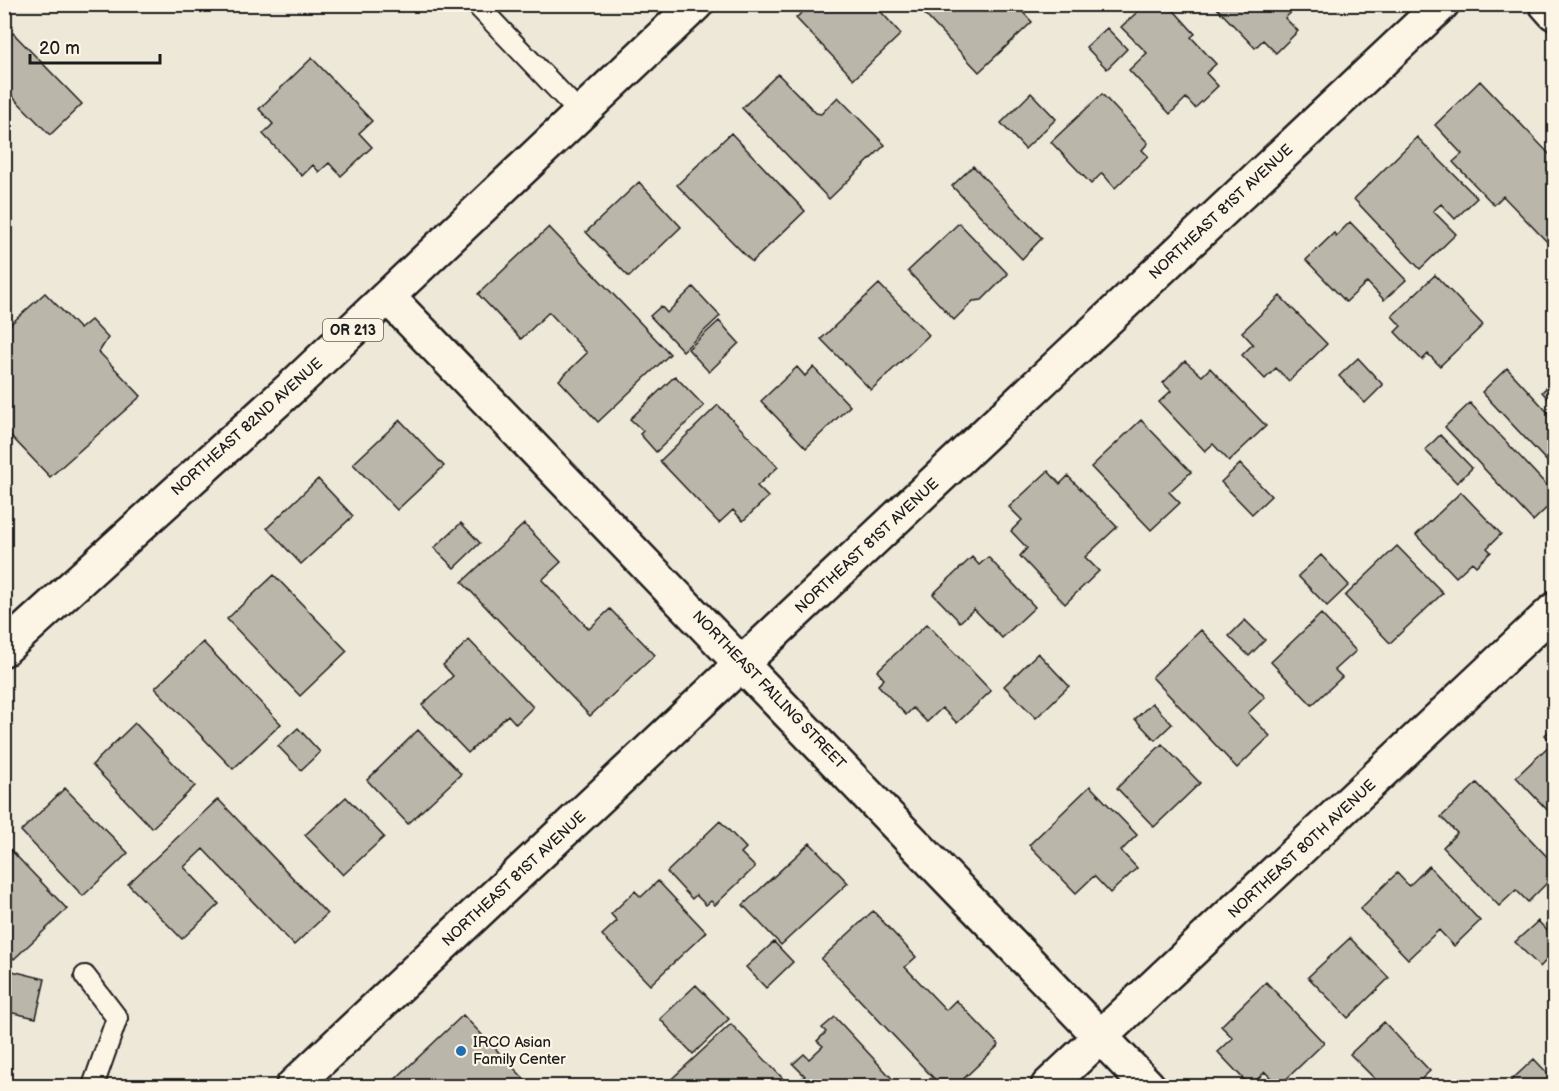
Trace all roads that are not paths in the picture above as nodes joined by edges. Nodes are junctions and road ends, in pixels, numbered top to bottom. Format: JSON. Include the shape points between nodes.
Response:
{"nodes":[{"id":1,"x":476,"y":4,"type":"edge"},
{"id":2,"x":696,"y":4,"type":"edge"},
{"id":3,"x":1442,"y":4,"type":"edge"},
{"id":4,"x":1546,"y":4,"type":"edge"},
{"id":5,"x":1554,"y":13,"type":"edge"},
{"id":6,"x":581,"y":114,"type":"junction"},
{"id":7,"x":388,"y":297,"type":"junction"},
{"id":8,"x":1554,"y":610,"type":"edge"},
{"id":9,"x":4,"y":648,"type":"edge"},
{"id":10,"x":743,"y":663,"type":"junction"},
{"id":11,"x":85,"y":976,"type":"dead end"},
{"id":12,"x":1101,"y":1037,"type":"junction"},
{"id":13,"x":93,"y":1086,"type":"edge"},
{"id":14,"x":293,"y":1086,"type":"edge"},
{"id":15,"x":1048,"y":1086,"type":"edge"},
{"id":16,"x":1148,"y":1086,"type":"edge"}],
"edges":[{"from":1,"to":6,"type":"lane"},
{"from":2,"to":6,"type":"street","name":"NORTHEAST 82ND AVENUE","number":"OR 213"},
{"from":3,"to":10,"type":"street","name":"NORTHEAST 81ST AVENUE"},
{"from":4,"to":5,"type":"street"},
{"from":6,"to":7,"type":"street","name":"NORTHEAST 82ND AVENUE","number":"OR 213"},
{"from":7,"to":9,"type":"street","name":"NORTHEAST 82ND AVENUE","number":"OR 213"},
{"from":7,"to":10,"type":"street","name":"NORTHEAST FAILING STREET"},
{"from":8,"to":12,"type":"street","name":"NORTHEAST 80TH AVENUE"},
{"from":10,"to":12,"type":"street","name":"NORTHEAST FAILING STREET"},
{"from":10,"to":14,"type":"street","name":"NORTHEAST 81ST AVENUE"},
{"from":11,"to":13,"type":"lane","via":[[117,1017]]},
{"from":12,"to":15,"type":"street","name":"NORTHEAST 80TH AVENUE"},
{"from":12,"to":16,"type":"street","name":"NORTHEAST FAILING STREET"}]}
